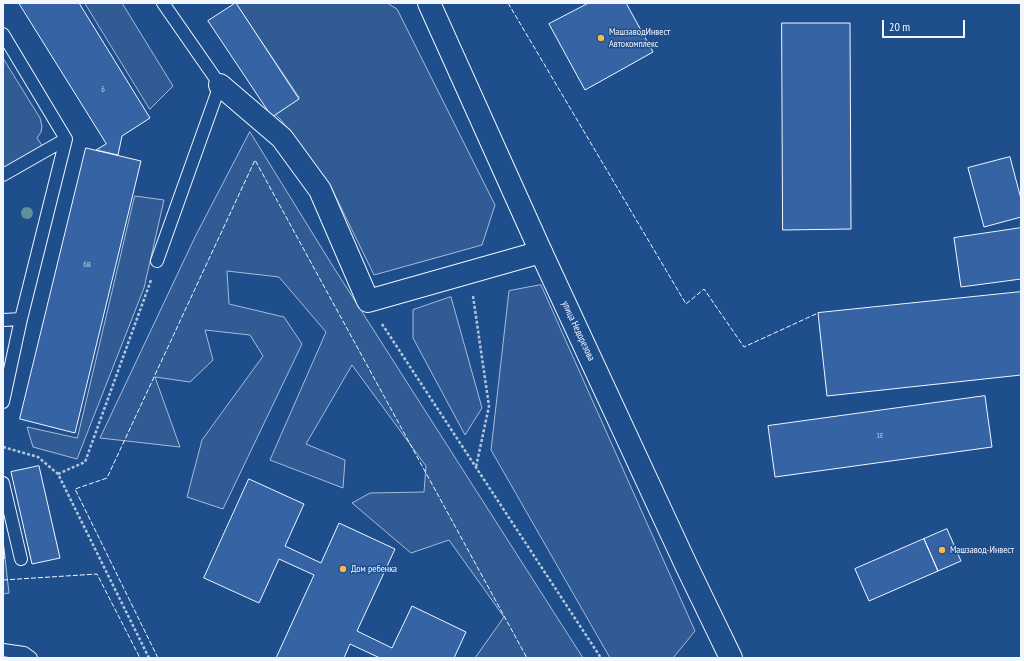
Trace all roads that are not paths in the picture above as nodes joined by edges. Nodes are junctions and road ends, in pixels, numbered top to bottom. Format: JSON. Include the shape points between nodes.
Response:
{"nodes":[{"id":1,"x":163,"y":3,"type":"edge"},
{"id":2,"x":429,"y":3,"type":"edge"},
{"id":3,"x":3,"y":34,"type":"edge"},
{"id":4,"x":220,"y":85,"type":"junction"},
{"id":5,"x":66,"y":139,"type":"junction"},
{"id":6,"x":3,"y":175,"type":"edge"},
{"id":7,"x":541,"y":252,"type":"junction"},
{"id":8,"x":158,"y":261,"type":"road end"},
{"id":9,"x":21,"y":319,"type":"junction"},
{"id":10,"x":3,"y":320,"type":"edge"},
{"id":11,"x":3,"y":402,"type":"edge"},
{"id":12,"x":3,"y":483,"type":"edge"},
{"id":13,"x":21,"y":559,"type":"dead end"},
{"id":14,"x":3,"y":650,"type":"edge"},
{"id":15,"x":31,"y":658,"type":"edge"},
{"id":16,"x":730,"y":658,"type":"edge"}],
"edges":[{"from":1,"to":4,"type":"lane"},
{"from":2,"to":7,"type":"street","name":"улица Недорезова"},
{"from":3,"to":5,"type":"lane"},
{"from":4,"to":7,"type":"street","via":[[282,138],[320,190],[368,302]]},
{"from":4,"to":8,"type":"lane"},
{"from":5,"to":6,"type":"lane"},
{"from":5,"to":9,"type":"lane"},
{"from":7,"to":16,"type":"street","name":"улица Недорезова"},
{"from":9,"to":10,"type":"lane"},
{"from":9,"to":11,"type":"lane"},
{"from":12,"to":13,"type":"lane"},
{"from":14,"to":15,"type":"lane","via":[[24,653]]}]}
